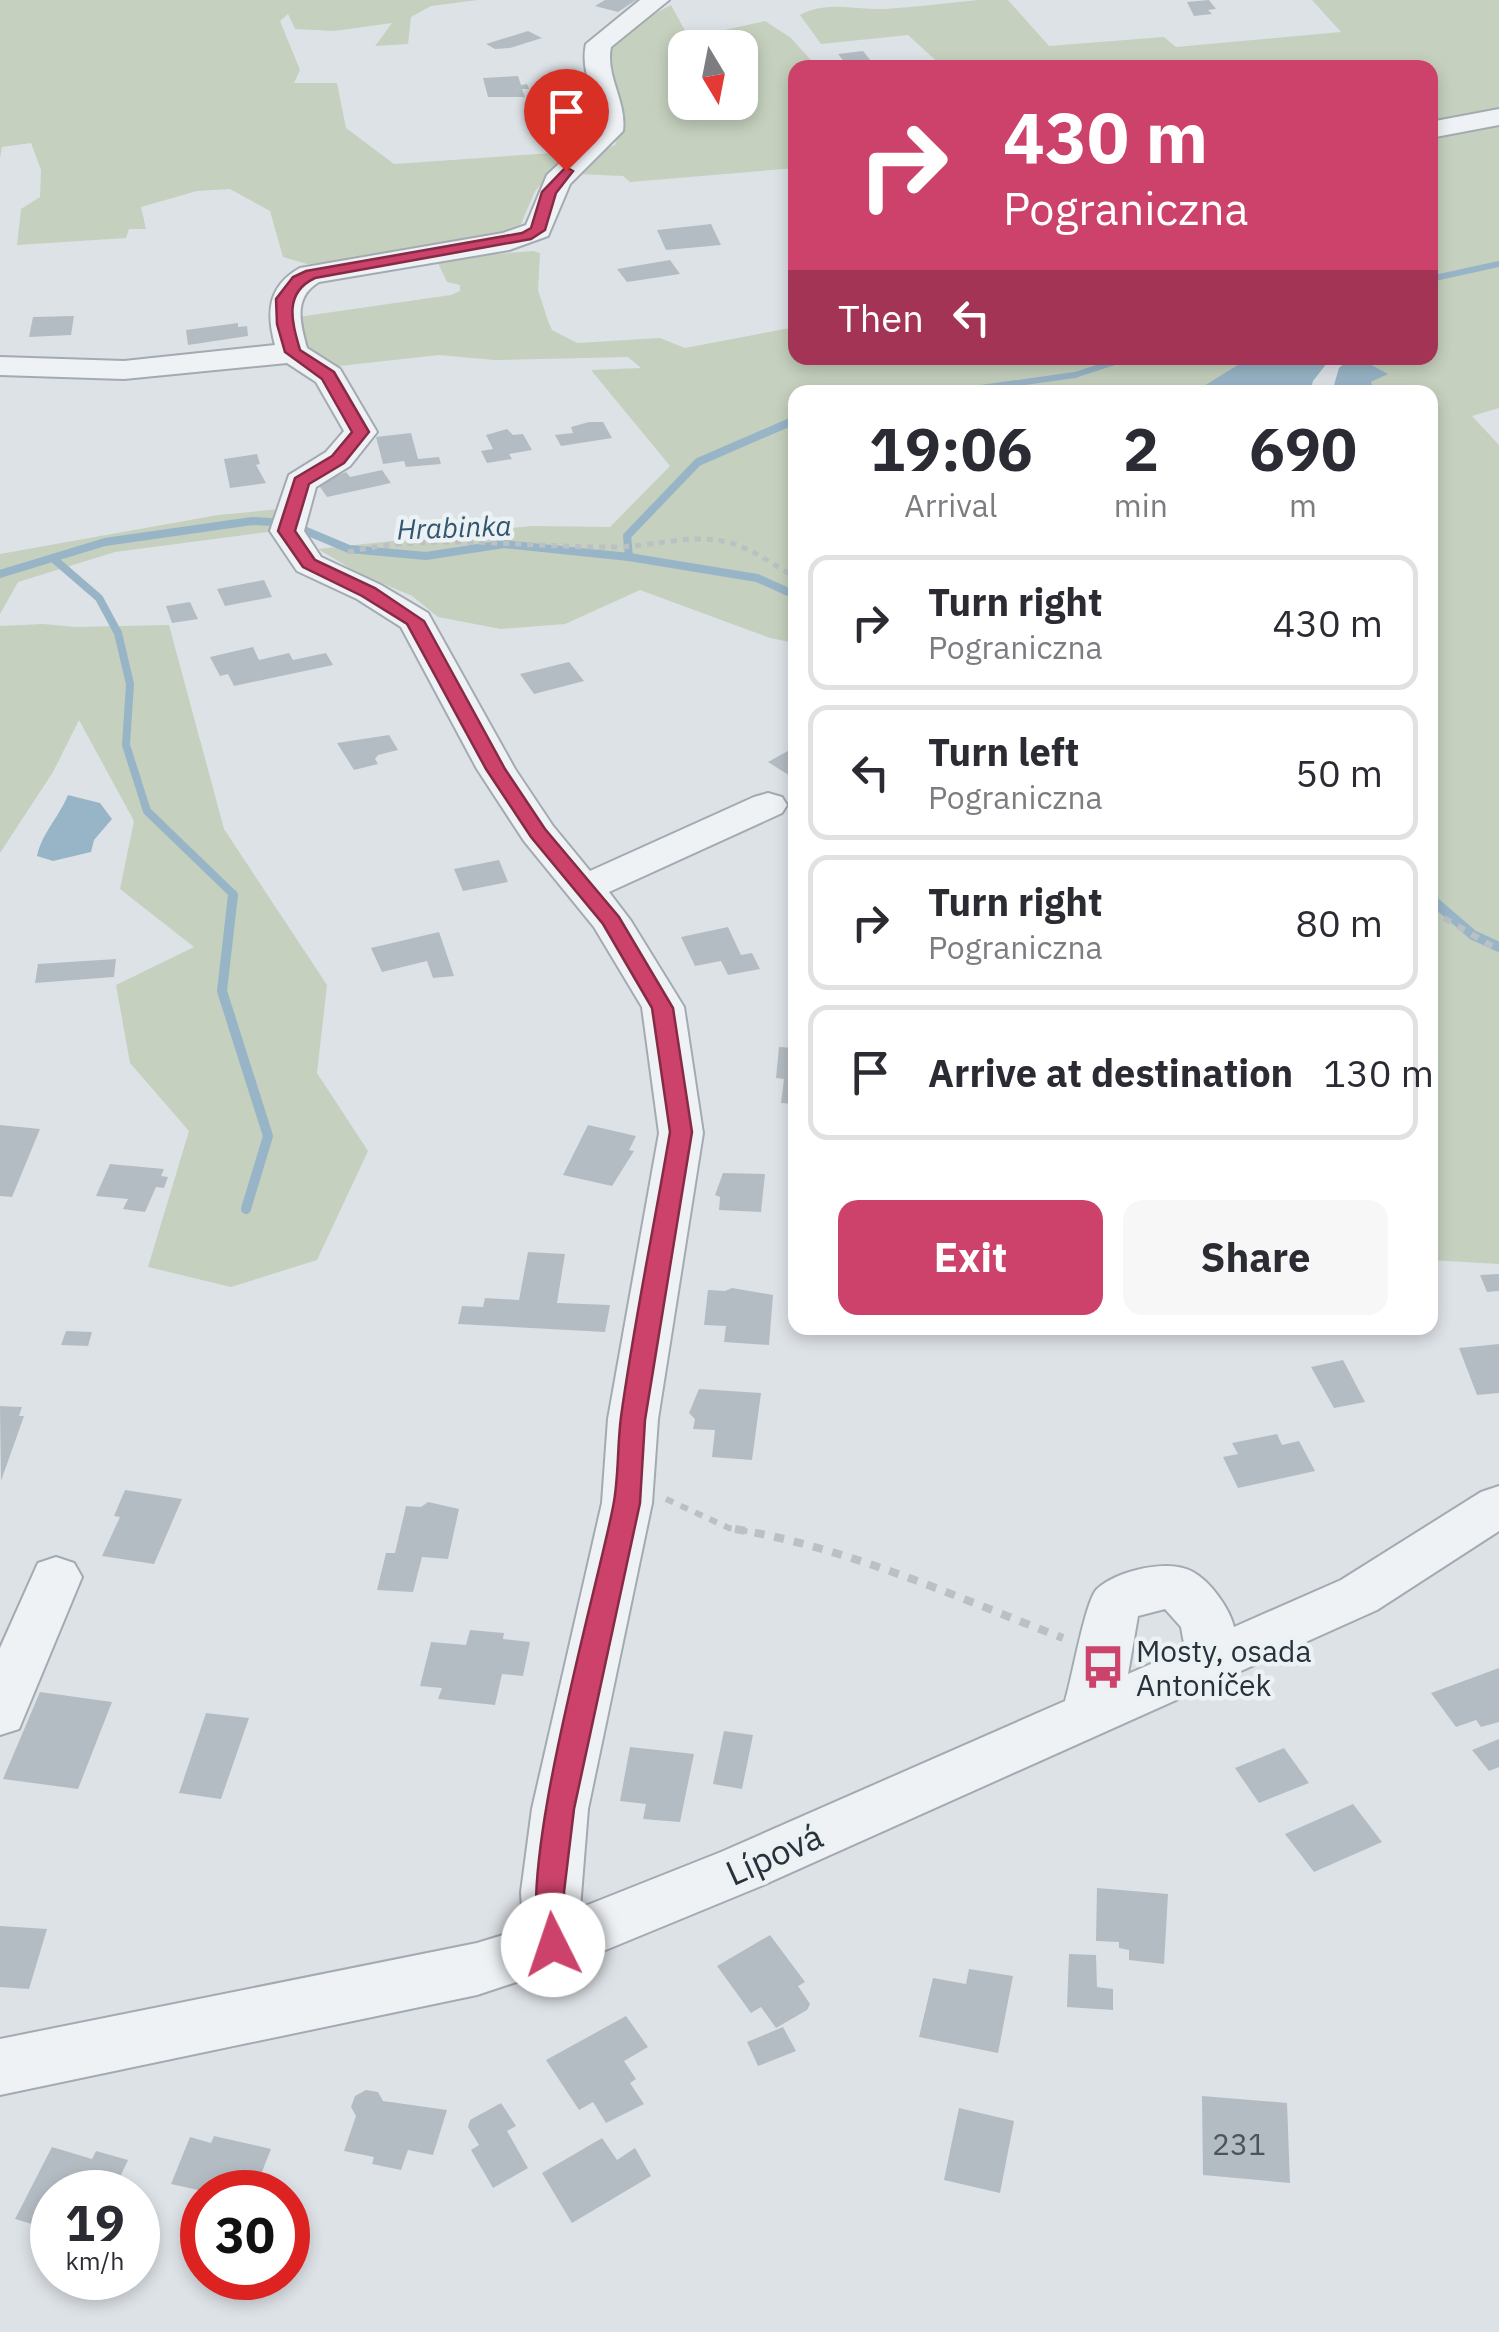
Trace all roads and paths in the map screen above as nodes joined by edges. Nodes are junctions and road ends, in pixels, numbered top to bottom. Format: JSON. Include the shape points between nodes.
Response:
{"nodes":[{"id":1,"x":656,"y":0,"type":"edge"},
{"id":2,"x":1499,"y":117,"type":"edge"},
{"id":3,"x":1438,"y":128,"type":"edge"},
{"id":4,"x":293,"y":352,"type":"junction"},
{"id":5,"x":0,"y":366,"type":"edge"},
{"id":6,"x":306,"y":537,"type":"junction"},
{"id":7,"x":788,"y":573,"type":"edge"},
{"id":8,"x":768,"y":805,"type":"dead end"},
{"id":9,"x":583,"y":888,"type":"junction"},
{"id":10,"x":1438,"y":915,"type":"edge"},
{"id":11,"x":1499,"y":950,"type":"edge"},
{"id":12,"x":628,"y":1482,"type":"junction"},
{"id":13,"x":1499,"y":1506,"type":"edge"},
{"id":14,"x":56,"y":1578,"type":"dead end"},
{"id":15,"x":1105,"y":1654,"type":"junction"},
{"id":16,"x":1212,"y":1658,"type":"junction"},
{"id":17,"x":1089,"y":1712,"type":"junction"},
{"id":18,"x":0,"y":1713,"type":"edge"},
{"id":19,"x":553,"y":1945,"type":"junction"},
{"id":20,"x":0,"y":2067,"type":"edge"}],
"edges":[{"from":1,"to":4,"type":"street","via":[[598,44],[594,63],[610,108],[609,131],[556,181],[538,230],[298,280],[284,299]]},
{"from":2,"to":3,"type":"street"},
{"from":4,"to":5,"type":"street","via":[[124,370]]},
{"from":4,"to":6,"type":"street","via":[[328,376],[360,432],[338,459],[301,482]]},
{"from":6,"to":7,"type":"path","via":[[375,544],[464,536],[612,547],[701,538],[731,542]]},
{"from":6,"to":9,"type":"street","via":[[309,564],[414,621],[496,769]]},
{"from":8,"to":9,"type":"street"},
{"from":9,"to":12,"type":"street","via":[[663,1008],[681,1132]]},
{"from":10,"to":11,"type":"path"},
{"from":12,"to":15,"type":"path","via":[[729,1528],[862,1560]]},
{"from":12,"to":19,"type":"street","via":[[560,1809],[550,1892]]},
{"from":13,"to":16,"type":"street","name":"Lípová","via":[[1359,1595]]},
{"from":14,"to":18,"type":"street"},
{"from":15,"to":16,"type":"street","via":[[1114,1605],[1138,1591],[1176,1587],[1206,1620]]},
{"from":15,"to":17,"type":"street"},
{"from":16,"to":17,"type":"street","name":"Lípová"},
{"from":17,"to":19,"type":"street","name":"Lípová","via":[[742,1869]]},
{"from":19,"to":20,"type":"street","name":"Lípová","via":[[476,1969]]}]}
